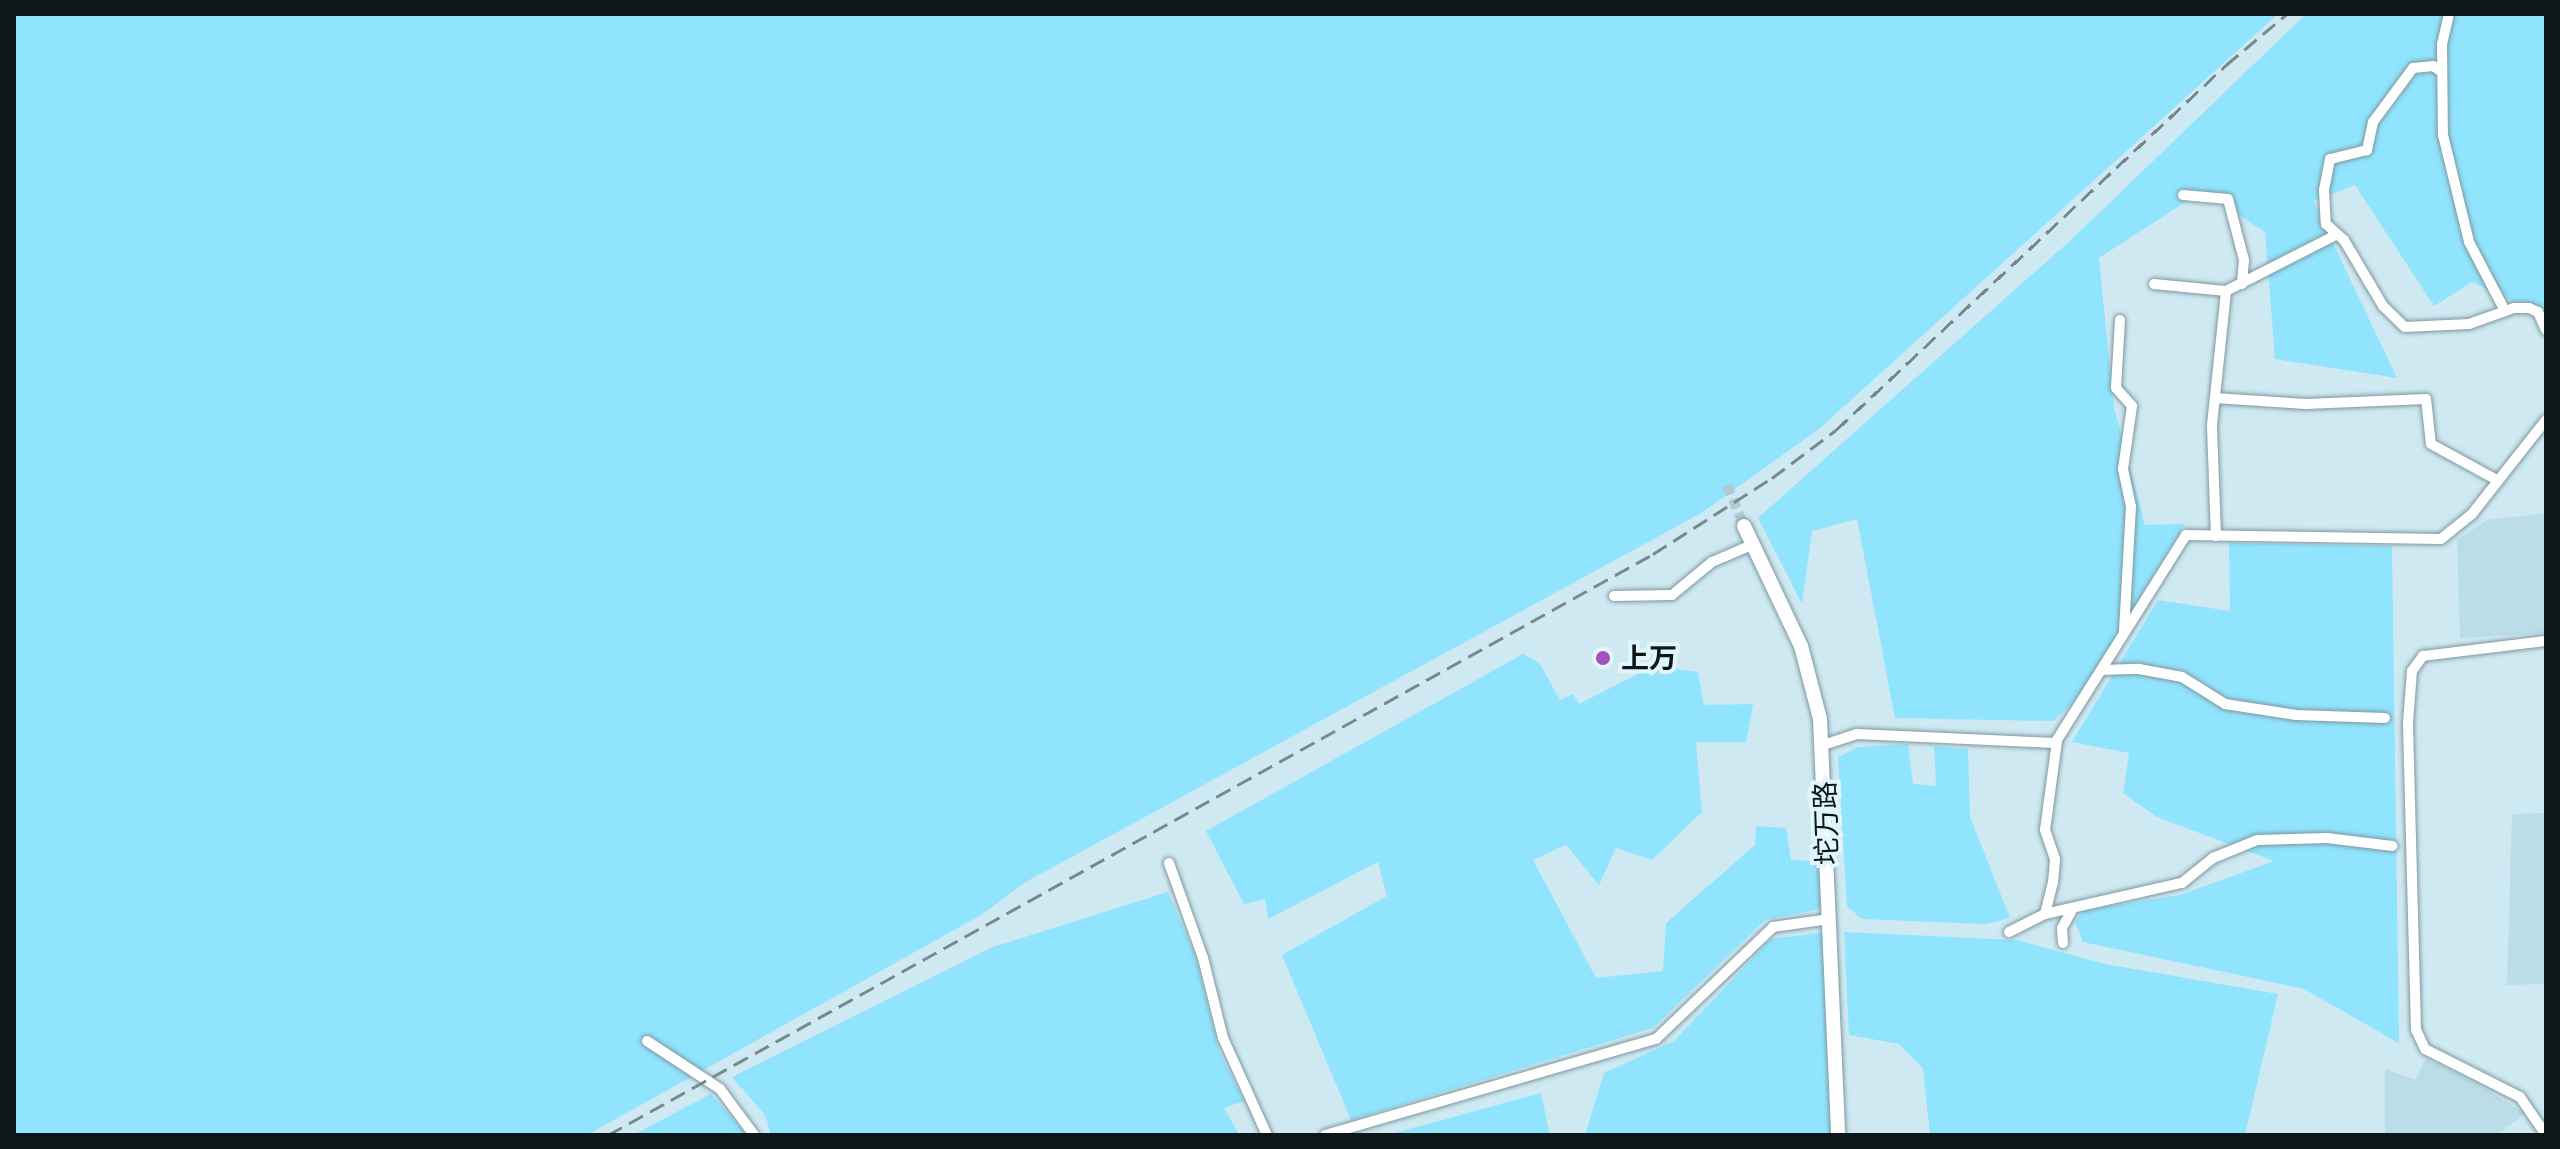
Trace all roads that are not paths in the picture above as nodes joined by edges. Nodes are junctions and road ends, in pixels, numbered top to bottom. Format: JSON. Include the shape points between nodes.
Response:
{"nodes":[{"id":1,"x":2449,"y":14,"type":"edge"},
{"id":2,"x":2442,"y":72,"type":"junction"},
{"id":3,"x":2183,"y":195,"type":"dead end"},
{"id":4,"x":2336,"y":235,"type":"junction"},
{"id":5,"x":2154,"y":284,"type":"dead end"},
{"id":6,"x":2242,"y":284,"type":"junction"},
{"id":7,"x":2226,"y":291,"type":"junction"},
{"id":8,"x":2505,"y":311,"type":"junction"},
{"id":9,"x":2120,"y":320,"type":"dead end"},
{"id":10,"x":2546,"y":330,"type":"edge"},
{"id":11,"x":2215,"y":398,"type":"junction"},
{"id":12,"x":2546,"y":420,"type":"edge"},
{"id":13,"x":2497,"y":480,"type":"junction"},
{"id":14,"x":1744,"y":526,"type":"tunnel mouth"},
{"id":15,"x":2216,"y":536,"type":"junction"},
{"id":16,"x":1754,"y":544,"type":"junction"},
{"id":17,"x":1614,"y":596,"type":"dead end"},
{"id":18,"x":2124,"y":634,"type":"junction"},
{"id":19,"x":2546,"y":641,"type":"edge"},
{"id":20,"x":2102,"y":670,"type":"junction"},
{"id":21,"x":2385,"y":718,"type":"dead end"},
{"id":22,"x":2057,"y":741,"type":"junction"},
{"id":23,"x":1823,"y":745,"type":"junction"},
{"id":24,"x":2393,"y":846,"type":"dead end"},
{"id":25,"x":1169,"y":863,"type":"dead end"},
{"id":26,"x":2073,"y":908,"type":"junction"},
{"id":27,"x":2045,"y":914,"type":"junction"},
{"id":28,"x":1829,"y":919,"type":"junction"},
{"id":29,"x":2009,"y":932,"type":"dead end"},
{"id":30,"x":2063,"y":943,"type":"dead end"},
{"id":31,"x":647,"y":1041,"type":"dead end"},
{"id":32,"x":754,"y":1135,"type":"edge"},
{"id":33,"x":1267,"y":1135,"type":"edge"},
{"id":34,"x":1325,"y":1135,"type":"edge"},
{"id":35,"x":1838,"y":1135,"type":"edge"},
{"id":36,"x":2546,"y":1135,"type":"edge"}],
"edges":[{"from":1,"to":2,"type":"street"},
{"from":2,"to":4,"type":"street","via":[[2433,66],[2413,68],[2373,122],[2367,150],[2330,159],[2324,190],[2326,224]]},
{"from":2,"to":8,"type":"street","via":[[2443,135],[2469,242]]},
{"from":3,"to":6,"type":"street","via":[[2228,199],[2244,260]]},
{"from":4,"to":6,"type":"street"},
{"from":4,"to":8,"type":"street","via":[[2383,306],[2405,327],[2469,324]]},
{"from":5,"to":7,"type":"street"},
{"from":6,"to":7,"type":"street"},
{"from":7,"to":11,"type":"street"},
{"from":8,"to":10,"type":"street","via":[[2538,312]]},
{"from":9,"to":18,"type":"street","via":[[2116,388],[2132,406],[2123,469],[2131,506]]},
{"from":11,"to":13,"type":"street","via":[[2306,404],[2426,399],[2431,444]]},
{"from":11,"to":15,"type":"street"},
{"from":12,"to":13,"type":"street"},
{"from":13,"to":15,"type":"street","via":[[2472,514],[2441,539]]},
{"from":14,"to":16,"type":"main road","name":"坨万路"},
{"from":15,"to":18,"type":"street","via":[[2186,535]]},
{"from":16,"to":17,"type":"street","via":[[1712,562],[1672,595]]},
{"from":16,"to":23,"type":"main road","name":"坨万路","via":[[1808,665]]},
{"from":18,"to":20,"type":"street"},
{"from":19,"to":36,"type":"street","via":[[2423,656],[2412,671],[2408,723],[2416,1030],[2425,1049],[2520,1097]]},
{"from":20,"to":21,"type":"street","via":[[2139,669],[2182,677],[2225,704],[2296,715]]},
{"from":20,"to":22,"type":"street"},
{"from":22,"to":23,"type":"street","via":[[1857,734]]},
{"from":22,"to":27,"type":"street","via":[[2045,830],[2055,859]]},
{"from":23,"to":28,"type":"main road","name":"坨万路"},
{"from":24,"to":26,"type":"street","via":[[2327,838],[2257,840],[2213,858],[2182,883]]},
{"from":25,"to":33,"type":"street","via":[[1203,958],[1223,1038]]},
{"from":26,"to":27,"type":"street"},
{"from":26,"to":30,"type":"street","via":[[2062,928]]},
{"from":27,"to":29,"type":"street"},
{"from":28,"to":34,"type":"street","via":[[1773,927],[1656,1039]]},
{"from":28,"to":35,"type":"main road","name":"坨万路"},
{"from":31,"to":32,"type":"street","via":[[720,1089]]}]}
